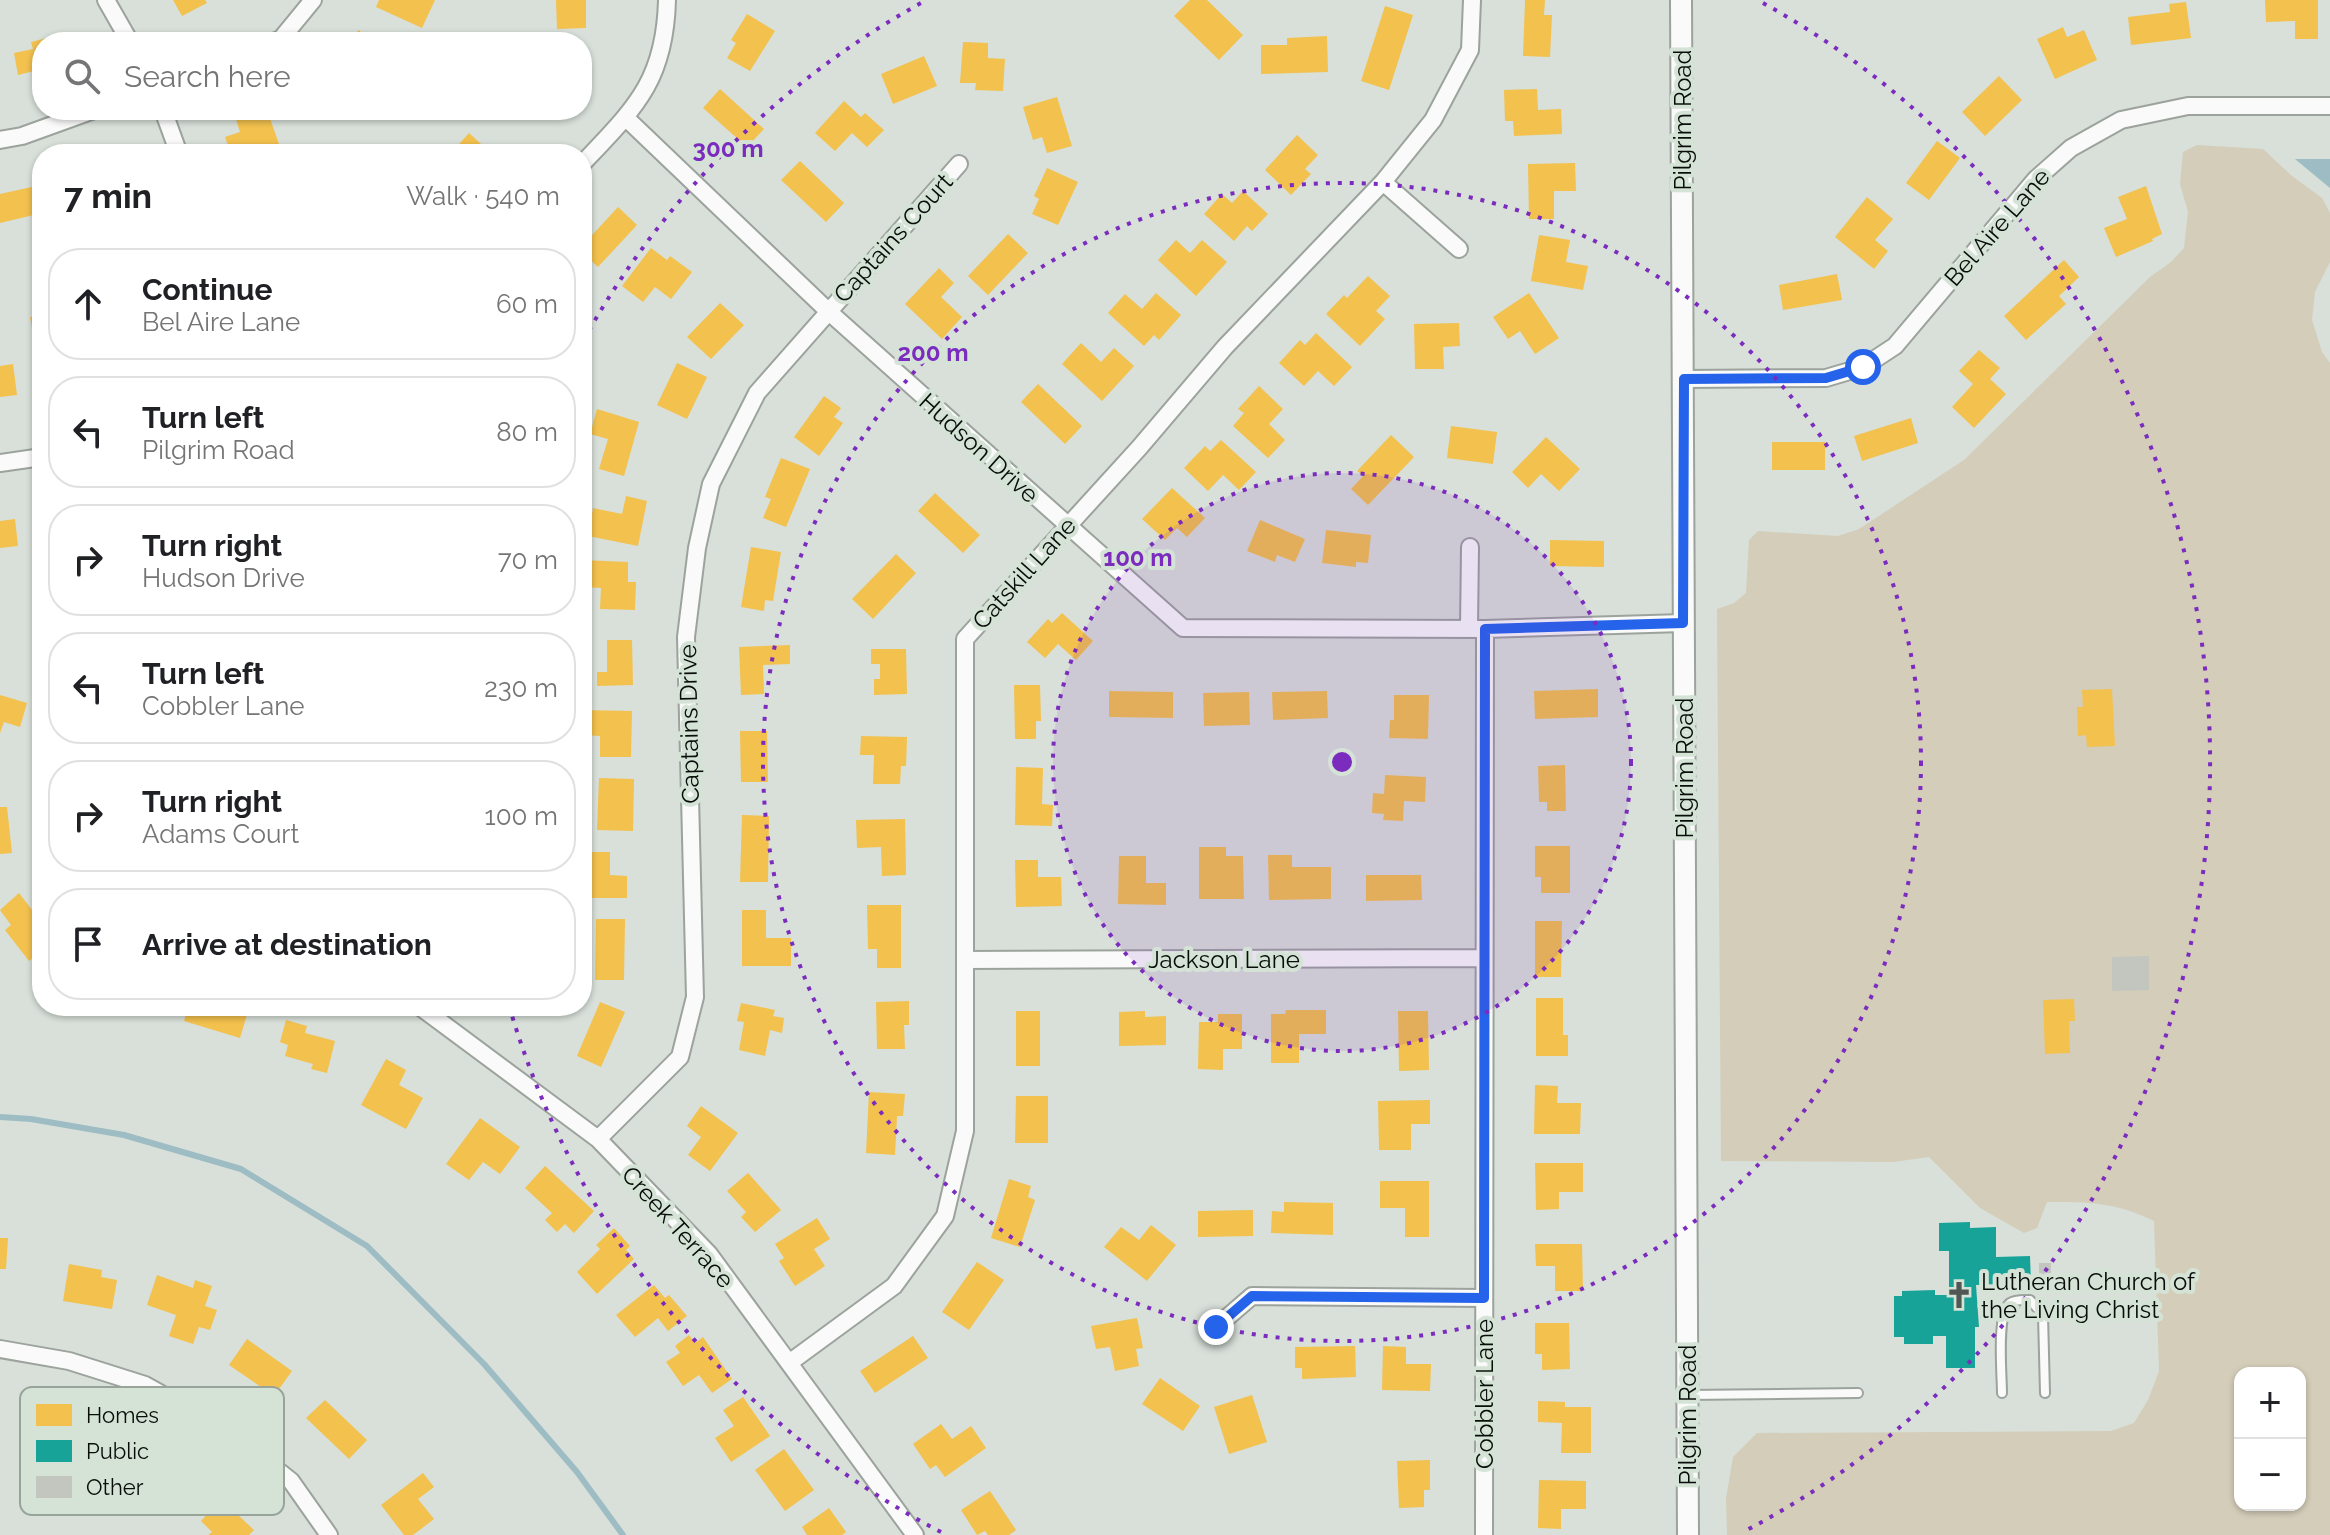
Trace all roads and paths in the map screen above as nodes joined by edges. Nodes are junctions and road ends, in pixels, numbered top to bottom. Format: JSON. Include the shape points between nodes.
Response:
{"nodes":[{"id":1,"x":106,"y":0,"type":"edge"},
{"id":2,"x":313,"y":0,"type":"edge"},
{"id":3,"x":667,"y":0,"type":"edge"},
{"id":4,"x":1472,"y":0,"type":"edge"},
{"id":5,"x":1681,"y":0,"type":"edge"},
{"id":6,"x":124,"y":32,"type":"edge"},
{"id":7,"x":287,"y":32,"type":"edge"},
{"id":8,"x":2330,"y":106,"type":"edge"},
{"id":9,"x":626,"y":118,"type":"junction"},
{"id":10,"x":66,"y":120,"type":"edge"},
{"id":11,"x":167,"y":120,"type":"edge"},
{"id":12,"x":0,"y":140,"type":"edge"},
{"id":13,"x":175,"y":144,"type":"edge"},
{"id":14,"x":592,"y":154,"type":"edge"},
{"id":15,"x":959,"y":164,"type":"dead end"},
{"id":16,"x":1383,"y":182,"type":"junction"},
{"id":17,"x":1459,"y":249,"type":"dead end"},
{"id":18,"x":828,"y":311,"type":"junction"},
{"id":19,"x":1684,"y":379,"type":"junction"},
{"id":20,"x":32,"y":458,"type":"edge"},
{"id":21,"x":0,"y":463,"type":"edge"},
{"id":22,"x":1066,"y":526,"type":"junction"},
{"id":23,"x":1470,"y":547,"type":"dead end"},
{"id":24,"x":1683,"y":623,"type":"junction"},
{"id":25,"x":1477,"y":629,"type":"junction"},
{"id":26,"x":1484,"y":958,"type":"junction"},
{"id":27,"x":965,"y":960,"type":"junction"},
{"id":28,"x":432,"y":1016,"type":"edge"},
{"id":29,"x":598,"y":1139,"type":"junction"},
{"id":30,"x":1484,"y":1298,"type":"junction"},
{"id":31,"x":1216,"y":1327,"type":"dead end"},
{"id":32,"x":0,"y":1349,"type":"edge"},
{"id":33,"x":789,"y":1363,"type":"junction"},
{"id":34,"x":149,"y":1387,"type":"edge"},
{"id":35,"x":1858,"y":1393,"type":"dead end"},
{"id":36,"x":2002,"y":1393,"type":"dead end"},
{"id":37,"x":2045,"y":1393,"type":"dead end"},
{"id":38,"x":1687,"y":1395,"type":"junction"},
{"id":39,"x":284,"y":1475,"type":"edge"},
{"id":40,"x":329,"y":1535,"type":"edge"},
{"id":41,"x":915,"y":1535,"type":"edge"},
{"id":42,"x":1484,"y":1535,"type":"edge"},
{"id":43,"x":1688,"y":1535,"type":"edge"}],
"edges":[{"from":1,"to":6,"type":"street"},
{"from":2,"to":7,"type":"street"},
{"from":3,"to":9,"type":"street","via":[[666,35],[654,76]]},
{"from":4,"to":16,"type":"street","name":"Catskill Lane","via":[[1470,50],[1433,120]]},
{"from":5,"to":19,"type":"street","name":"Pilgrim Road"},
{"from":8,"to":19,"type":"street","name":"Bel Aire Lane","via":[[2188,106],[2121,120],[2071,148],[2036,179],[1895,346],[1863,367],[1826,378]]},
{"from":9,"to":14,"type":"street"},
{"from":9,"to":18,"type":"street","name":"Hudson Drive"},
{"from":10,"to":12,"type":"street"},
{"from":11,"to":13,"type":"street"},
{"from":15,"to":18,"type":"street","name":"Captains Court"},
{"from":16,"to":17,"type":"street"},
{"from":16,"to":22,"type":"street","name":"Catskill Lane","via":[[1225,347]]},
{"from":18,"to":22,"type":"street","name":"Hudson Drive"},
{"from":18,"to":29,"type":"street","name":"Captains Drive","via":[[757,393],[711,484],[686,637],[695,997],[680,1057]]},
{"from":19,"to":24,"type":"street","name":"Pilgrim Road"},
{"from":20,"to":21,"type":"street"},
{"from":22,"to":25,"type":"street","name":"Hudson Drive","via":[[1183,628]]},
{"from":22,"to":27,"type":"street","name":"Catskill Lane","via":[[965,639]]},
{"from":23,"to":25,"type":"street","name":"Cobbler Lane"},
{"from":24,"to":25,"type":"street","name":"Hudson Drive"},
{"from":24,"to":38,"type":"street","name":"Pilgrim Road"},
{"from":25,"to":26,"type":"street","name":"Cobbler Lane"},
{"from":26,"to":27,"type":"street","name":"Jackson Lane"},
{"from":26,"to":30,"type":"street","name":"Cobbler Lane"},
{"from":27,"to":33,"type":"street","name":"Catskill Lane","via":[[965,1131],[945,1216],[894,1286]]},
{"from":28,"to":29,"type":"street","name":"Creek Terrace"},
{"from":29,"to":33,"type":"street","name":"Creek Terrace","via":[[709,1254]]},
{"from":30,"to":31,"type":"street","via":[[1252,1296]]},
{"from":30,"to":42,"type":"street","name":"Cobbler Lane"},
{"from":32,"to":34,"type":"street","via":[[69,1361]]},
{"from":33,"to":41,"type":"street","name":"Creek Terrace"},
{"from":35,"to":38,"type":"lane"},
{"from":36,"to":37,"type":"lane","via":[[2002,1314],[2010,1303],[2030,1300],[2043,1315]]},
{"from":38,"to":43,"type":"street","name":"Pilgrim Road"},
{"from":39,"to":40,"type":"street"}]}
